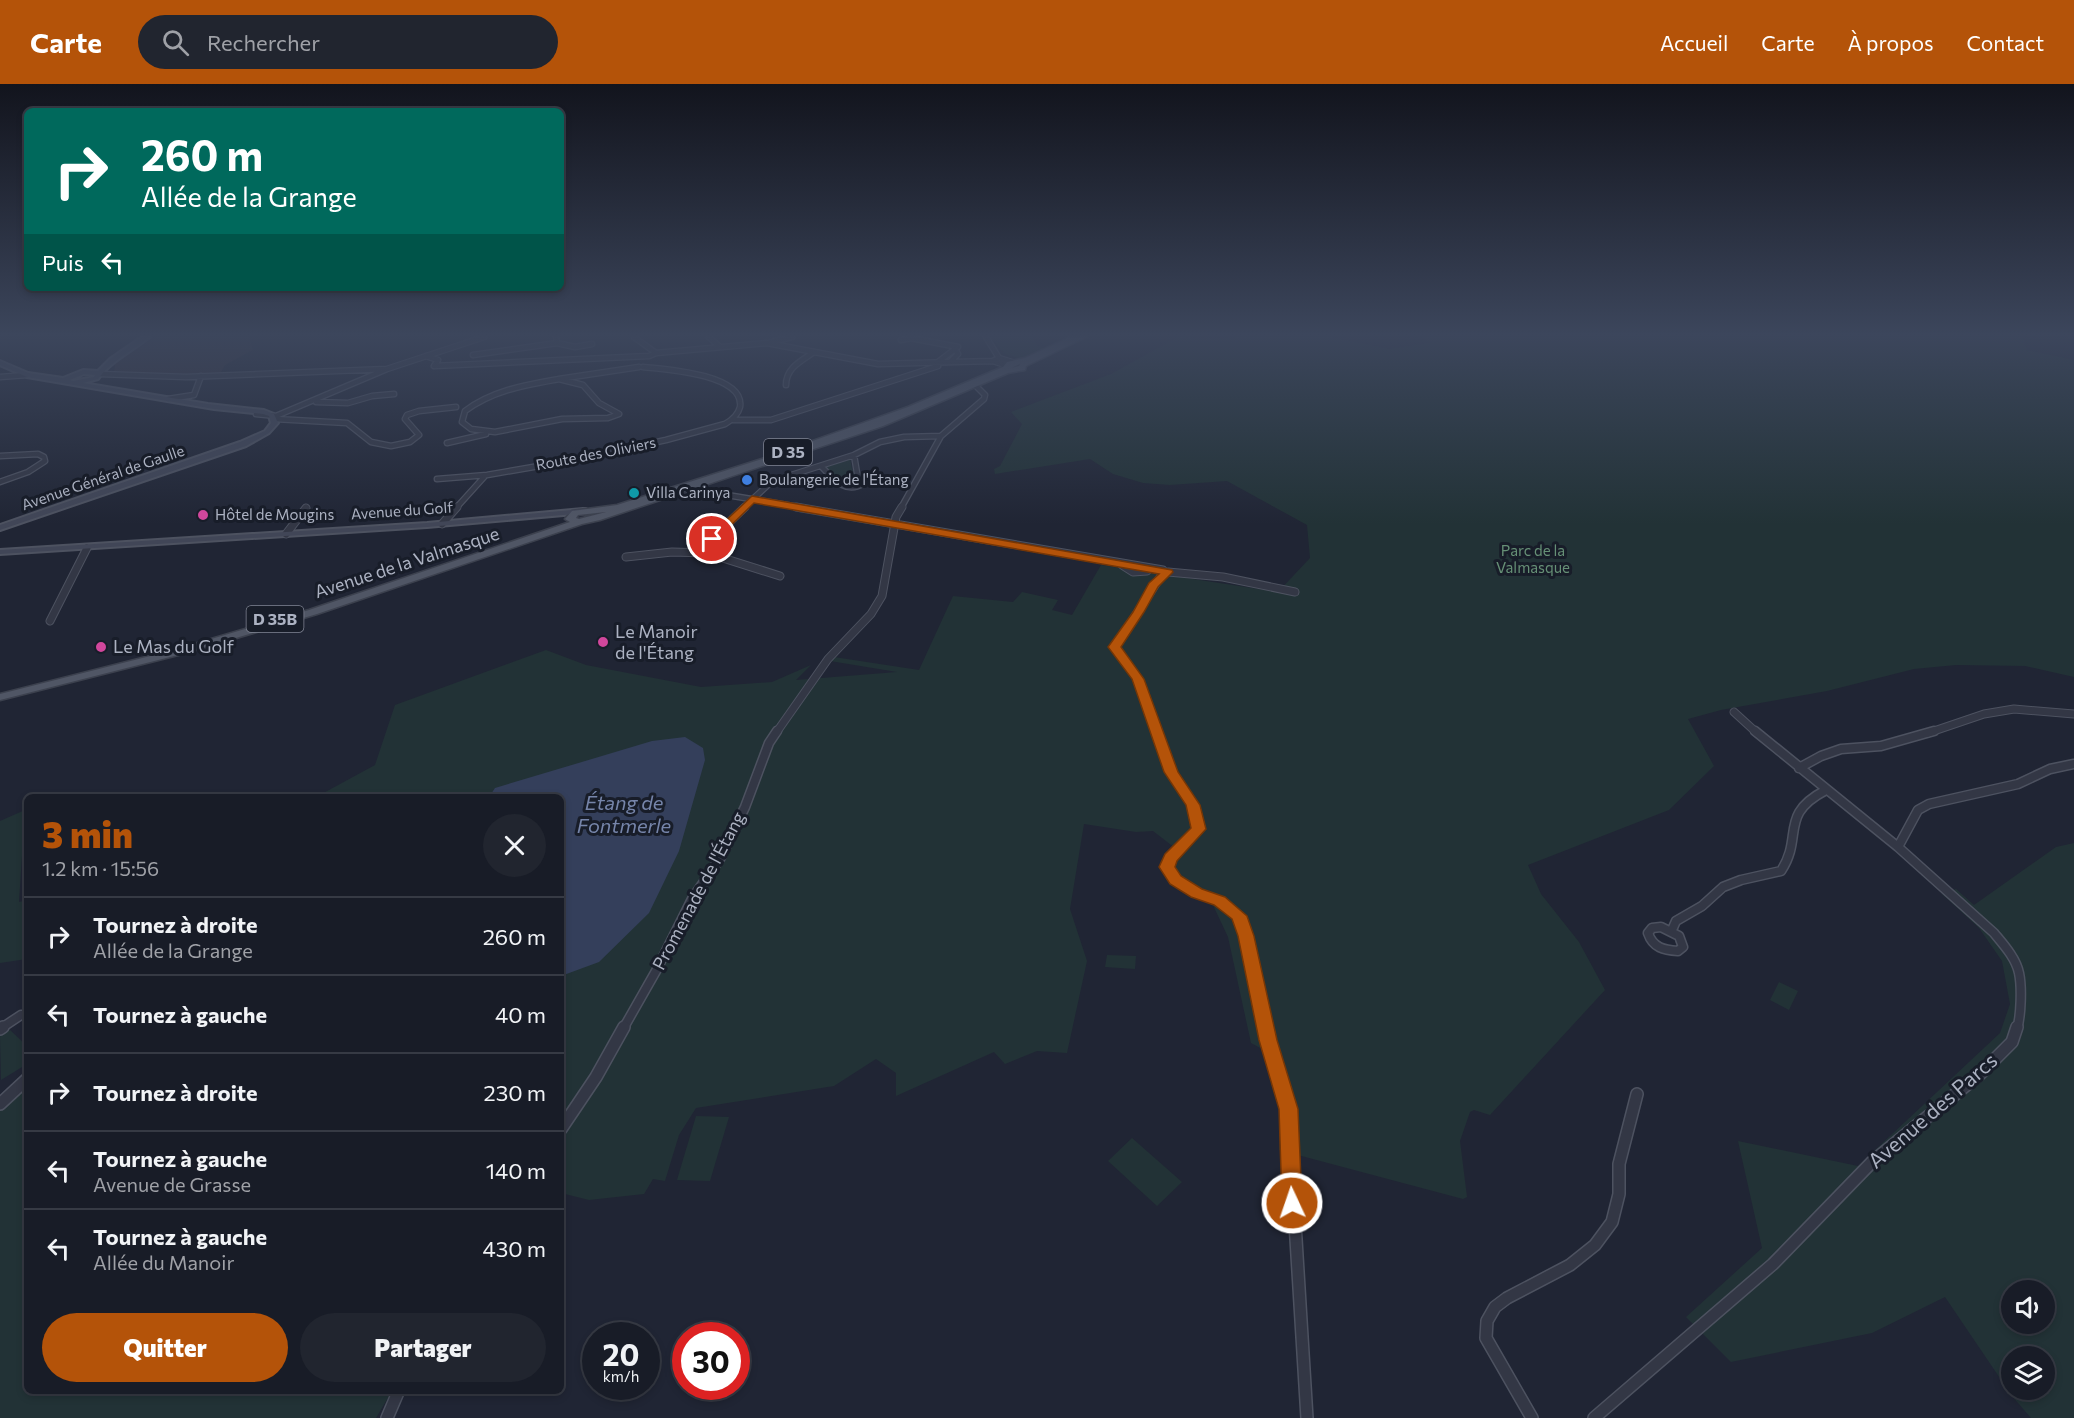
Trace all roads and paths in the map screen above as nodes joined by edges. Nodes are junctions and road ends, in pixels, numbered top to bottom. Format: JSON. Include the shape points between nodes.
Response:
{"nodes":[{"id":1,"x":167,"y":399,"type":"edge"},
{"id":2,"x":315,"y":399,"type":"edge"},
{"id":3,"x":359,"y":399,"type":"edge"},
{"id":4,"x":483,"y":399,"type":"edge"},
{"id":5,"x":595,"y":399,"type":"edge"},
{"id":6,"x":739,"y":399,"type":"edge"},
{"id":7,"x":834,"y":399,"type":"edge"},
{"id":8,"x":935,"y":399,"type":"edge"},
{"id":9,"x":941,"y":399,"type":"edge"},
{"id":10,"x":984,"y":399,"type":"edge"},
{"id":11,"x":306,"y":403,"type":"junction"},
{"id":12,"x":343,"y":403,"type":"junction"},
{"id":13,"x":208,"y":406,"type":"junction"},
{"id":14,"x":456,"y":407,"type":"dead end"},
{"id":15,"x":333,"y":408,"type":"dead end"},
{"id":16,"x":272,"y":420,"type":"junction"},
{"id":17,"x":733,"y":420,"type":"junction"},
{"id":18,"x":491,"y":433,"type":"junction"},
{"id":19,"x":941,"y":436,"type":"junction"},
{"id":20,"x":447,"y":443,"type":"dead end"},
{"id":21,"x":854,"y":455,"type":"junction"},
{"id":22,"x":0,"y":456,"type":"edge"},
{"id":23,"x":821,"y":466,"type":"junction"},
{"id":24,"x":486,"y":476,"type":"junction"},
{"id":25,"x":437,"y":479,"type":"dead end"},
{"id":26,"x":0,"y":482,"type":"edge"},
{"id":27,"x":702,"y":483,"type":"junction"},
{"id":28,"x":686,"y":486,"type":"junction"},
{"id":29,"x":709,"y":492,"type":"junction"},
{"id":30,"x":673,"y":493,"type":"junction"},
{"id":31,"x":752,"y":500,"type":"junction"},
{"id":32,"x":306,"y":508,"type":"dead end"},
{"id":33,"x":555,"y":514,"type":"junction"},
{"id":34,"x":588,"y":514,"type":"junction"},
{"id":35,"x":573,"y":520,"type":"junction"},
{"id":36,"x":442,"y":524,"type":"junction"},
{"id":37,"x":894,"y":524,"type":"junction"},
{"id":38,"x":0,"y":528,"type":"edge"},
{"id":39,"x":286,"y":534,"type":"junction"},
{"id":40,"x":87,"y":548,"type":"junction"},
{"id":41,"x":0,"y":552,"type":"edge"},
{"id":42,"x":698,"y":552,"type":"junction"},
{"id":43,"x":626,"y":557,"type":"dead end"},
{"id":44,"x":1162,"y":573,"type":"junction"},
{"id":45,"x":780,"y":576,"type":"dead end"},
{"id":46,"x":1295,"y":592,"type":"dead end"},
{"id":47,"x":352,"y":597,"type":"junction"},
{"id":48,"x":50,"y":621,"type":"dead end"},
{"id":49,"x":0,"y":691,"type":"edge"},
{"id":50,"x":0,"y":697,"type":"edge"},
{"id":51,"x":1734,"y":712,"type":"dead end"},
{"id":52,"x":2074,"y":714,"type":"edge"},
{"id":53,"x":2074,"y":764,"type":"edge"},
{"id":54,"x":1799,"y":768,"type":"junction"},
{"id":55,"x":1826,"y":790,"type":"junction"},
{"id":56,"x":1898,"y":847,"type":"junction"},
{"id":57,"x":1671,"y":930,"type":"dead end"},
{"id":58,"x":24,"y":1015,"type":"edge"},
{"id":59,"x":0,"y":1029,"type":"edge"},
{"id":60,"x":24,"y":1082,"type":"edge"},
{"id":61,"x":1637,"y":1094,"type":"dead end"},
{"id":62,"x":0,"y":1104,"type":"edge"},
{"id":63,"x":564,"y":1125,"type":"edge"},
{"id":64,"x":397,"y":1394,"type":"edge"},
{"id":65,"x":387,"y":1418,"type":"edge"},
{"id":66,"x":1307,"y":1418,"type":"edge"},
{"id":67,"x":1532,"y":1418,"type":"edge"},
{"id":68,"x":1595,"y":1418,"type":"edge"}],
"edges":[{"from":1,"to":13,"type":"main road"},
{"from":2,"to":11,"type":"street"},
{"from":3,"to":12,"type":"street"},
{"from":4,"to":18,"type":"street","via":[[465,411],[462,422],[466,427]]},
{"from":5,"to":18,"type":"street","via":[[619,415],[562,419]]},
{"from":6,"to":17,"type":"street"},
{"from":7,"to":17,"type":"street","name":"Route des Oliviers","via":[[771,420]]},
{"from":8,"to":28,"type":"main road","name":"Avenue du Golf","number":"D 35"},
{"from":9,"to":27,"type":"main road","name":"Avenue du Golf","number":"D 35","via":[[880,424]]},
{"from":10,"to":19,"type":"street","name":"Promenade de l'Étang"},
{"from":11,"to":12,"type":"street"},
{"from":11,"to":16,"type":"street"},
{"from":12,"to":15,"type":"street"},
{"from":13,"to":16,"type":"main road"},
{"from":13,"to":16,"type":"main road","via":[[250,409]]},
{"from":14,"to":16,"type":"street","via":[[407,415],[405,419],[419,435],[409,442],[387,447],[370,443],[346,423]]},
{"from":16,"to":38,"type":"main road","name":"Avenue Général de Gaulle","via":[[267,432],[256,438]]},
{"from":17,"to":24,"type":"street","name":"Route des Oliviers","via":[[647,445]]},
{"from":18,"to":20,"type":"street"},
{"from":19,"to":21,"type":"street","via":[[888,440]]},
{"from":19,"to":37,"type":"street","name":"Promenade de l'Étang"},
{"from":21,"to":23,"type":"street"},
{"from":21,"to":23,"type":"street","via":[[863,484],[859,487],[839,485]]},
{"from":22,"to":26,"type":"street","via":[[38,454],[45,461]]},
{"from":23,"to":31,"type":"street","via":[[779,479]]},
{"from":24,"to":25,"type":"street","name":"Route des Oliviers"},
{"from":24,"to":36,"type":"street"},
{"from":27,"to":28,"type":"main road"},
{"from":27,"to":29,"type":"street"},
{"from":27,"to":30,"type":"main road","name":"Avenue du Golf","number":"D 35"},
{"from":28,"to":34,"type":"main road","name":"Avenue du Golf","number":"D 35"},
{"from":29,"to":30,"type":"street"},
{"from":29,"to":31,"type":"street"},
{"from":30,"to":34,"type":"main road","name":"Avenue du Golf","number":"D 35"},
{"from":31,"to":37,"type":"street"},
{"from":31,"to":42,"type":"street"},
{"from":32,"to":39,"type":"street"},
{"from":33,"to":34,"type":"main road","name":"Avenue du Golf","number":"D 35"},
{"from":33,"to":35,"type":"main road","name":"Avenue du Golf","number":"D 35"},
{"from":33,"to":36,"type":"main road","name":"Avenue du Golf","number":"D 35"},
{"from":34,"to":35,"type":"main road","name":"Avenue de la Valmasque"},
{"from":35,"to":47,"type":"main road","name":"Avenue de la Valmasque","number":"D 35B"},
{"from":36,"to":39,"type":"main road","name":"Avenue du Golf","number":"D 35"},
{"from":37,"to":44,"type":"street","via":[[1120,563],[1133,572],[1146,569]]},
{"from":37,"to":63,"type":"street","name":"Promenade de l'Étang","via":[[882,597],[828,659],[769,744],[722,857],[692,899],[596,1077]]},
{"from":39,"to":40,"type":"main road","name":"Avenue du Golf","number":"D 35"},
{"from":40,"to":41,"type":"main road","name":"Avenue du Golf","number":"D 35"},
{"from":40,"to":48,"type":"street"},
{"from":42,"to":43,"type":"street"},
{"from":42,"to":45,"type":"street","via":[[719,555]]},
{"from":44,"to":46,"type":"street","via":[[1223,577]]},
{"from":44,"to":66,"type":"street","via":[[1114,647],[1138,679],[1171,772],[1193,805],[1198,829],[1170,858],[1167,867],[1176,880],[1196,893],[1220,901],[1239,916],[1246,936],[1268,1040],[1288,1109]]},
{"from":47,"to":49,"type":"main road","name":"Avenue de la Valmasque","number":"D 35B","via":[[175,648]]},
{"from":47,"to":50,"type":"main road","name":"Avenue de la Valmasque","number":"D 35B","via":[[178,652]]},
{"from":51,"to":54,"type":"street","name":"Avenue des Parcs"},
{"from":52,"to":54,"type":"street","via":[[2014,709],[1984,714],[1881,746],[1841,749]]},
{"from":53,"to":56,"type":"street","via":[[2019,783],[1929,804],[1918,810]]},
{"from":54,"to":55,"type":"street","name":"Avenue des Parcs"},
{"from":55,"to":56,"type":"street","name":"Avenue des Parcs"},
{"from":55,"to":57,"type":"street","via":[[1799,810],[1789,859],[1781,871],[1723,887],[1702,906],[1676,921]]},
{"from":56,"to":68,"type":"street","name":"Avenue des Parcs","via":[[2007,949],[2019,972],[2021,998],[2020,1019],[2012,1042],[1980,1074],[1872,1162],[1773,1264]]},
{"from":58,"to":59,"type":"street"},
{"from":60,"to":62,"type":"street"},
{"from":61,"to":67,"type":"street","via":[[1619,1164],[1619,1194],[1612,1222],[1595,1245],[1570,1265],[1507,1298],[1486,1321],[1486,1338]]},
{"from":64,"to":65,"type":"street"}]}
